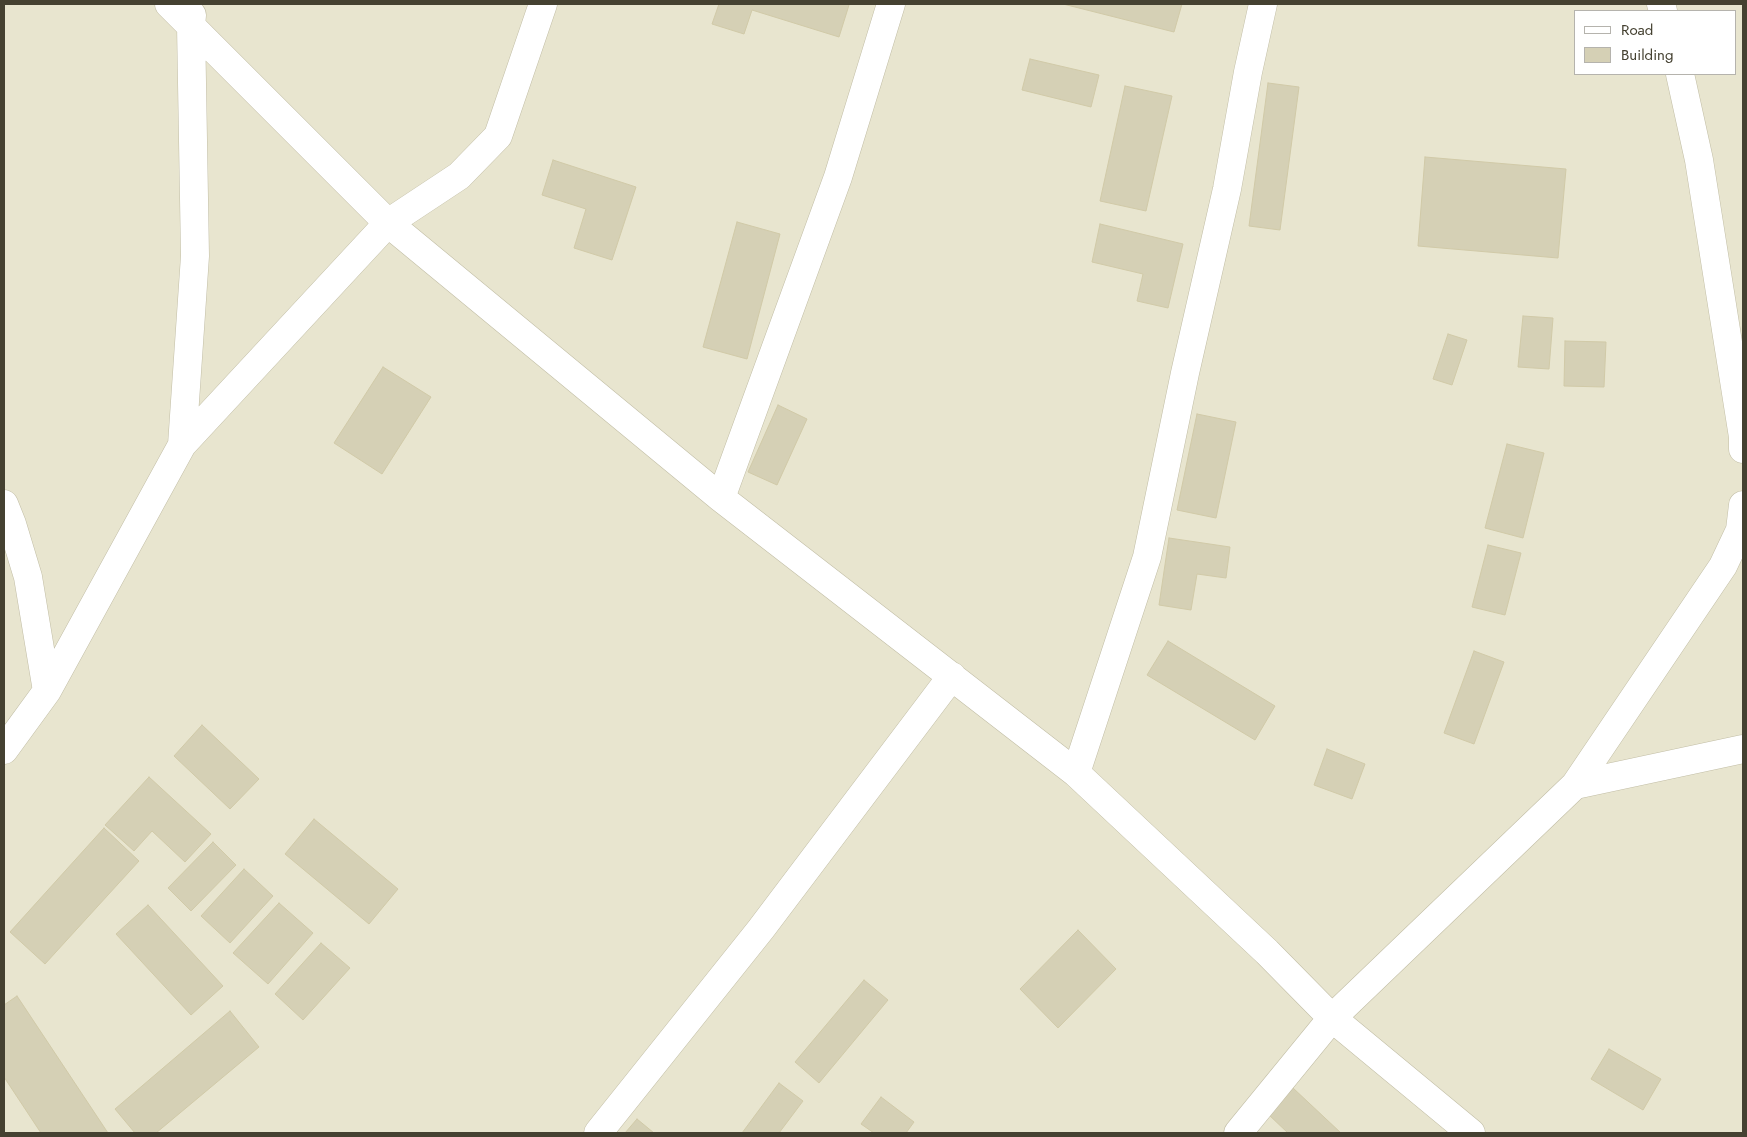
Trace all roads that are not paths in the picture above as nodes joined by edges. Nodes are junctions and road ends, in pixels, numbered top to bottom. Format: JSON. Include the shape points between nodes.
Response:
{"nodes":[{"id":1,"x":169,"y":4,"type":"edge"},
{"id":2,"x":543,"y":4,"type":"edge"},
{"id":3,"x":891,"y":4,"type":"edge"},
{"id":4,"x":1263,"y":4,"type":"edge"},
{"id":5,"x":192,"y":14,"type":"edge"},
{"id":6,"x":1680,"y":75,"type":"edge"},
{"id":7,"x":388,"y":223,"type":"junction"},
{"id":8,"x":182,"y":445,"type":"junction"},
{"id":9,"x":1743,"y":449,"type":"edge"},
{"id":10,"x":721,"y":498,"type":"junction"},
{"id":11,"x":4,"y":504,"type":"edge"},
{"id":12,"x":1743,"y":506,"type":"edge"},
{"id":13,"x":952,"y":676,"type":"junction"},
{"id":14,"x":47,"y":691,"type":"junction"},
{"id":15,"x":1743,"y":749,"type":"edge"},
{"id":16,"x":4,"y":750,"type":"edge"},
{"id":17,"x":1076,"y":773,"type":"junction"},
{"id":18,"x":1574,"y":785,"type":"junction"},
{"id":19,"x":1332,"y":1018,"type":"junction"},
{"id":20,"x":598,"y":1133,"type":"edge"},
{"id":21,"x":1238,"y":1133,"type":"edge"},
{"id":22,"x":1471,"y":1133,"type":"edge"}],
"edges":[{"from":1,"to":5,"type":"street"},
{"from":2,"to":7,"type":"street","via":[[498,136],[459,176]]},
{"from":3,"to":10,"type":"street","via":[[838,177]]},
{"from":4,"to":17,"type":"street","via":[[1227,189],[1147,557]]},
{"from":5,"to":7,"type":"street"},
{"from":5,"to":8,"type":"street","via":[[195,256]]},
{"from":6,"to":9,"type":"street","via":[[1699,160]]},
{"from":7,"to":8,"type":"street"},
{"from":7,"to":10,"type":"street"},
{"from":8,"to":14,"type":"street"},
{"from":10,"to":13,"type":"street"},
{"from":11,"to":14,"type":"street","via":[[28,577]]},
{"from":12,"to":18,"type":"street","via":[[1740,530],[1723,566]]},
{"from":13,"to":17,"type":"street"},
{"from":13,"to":20,"type":"street","via":[[761,929]]},
{"from":14,"to":16,"type":"street"},
{"from":15,"to":18,"type":"street"},
{"from":17,"to":19,"type":"street","via":[[1267,952]]},
{"from":18,"to":19,"type":"street"},
{"from":19,"to":21,"type":"street"},
{"from":19,"to":22,"type":"street"}]}
